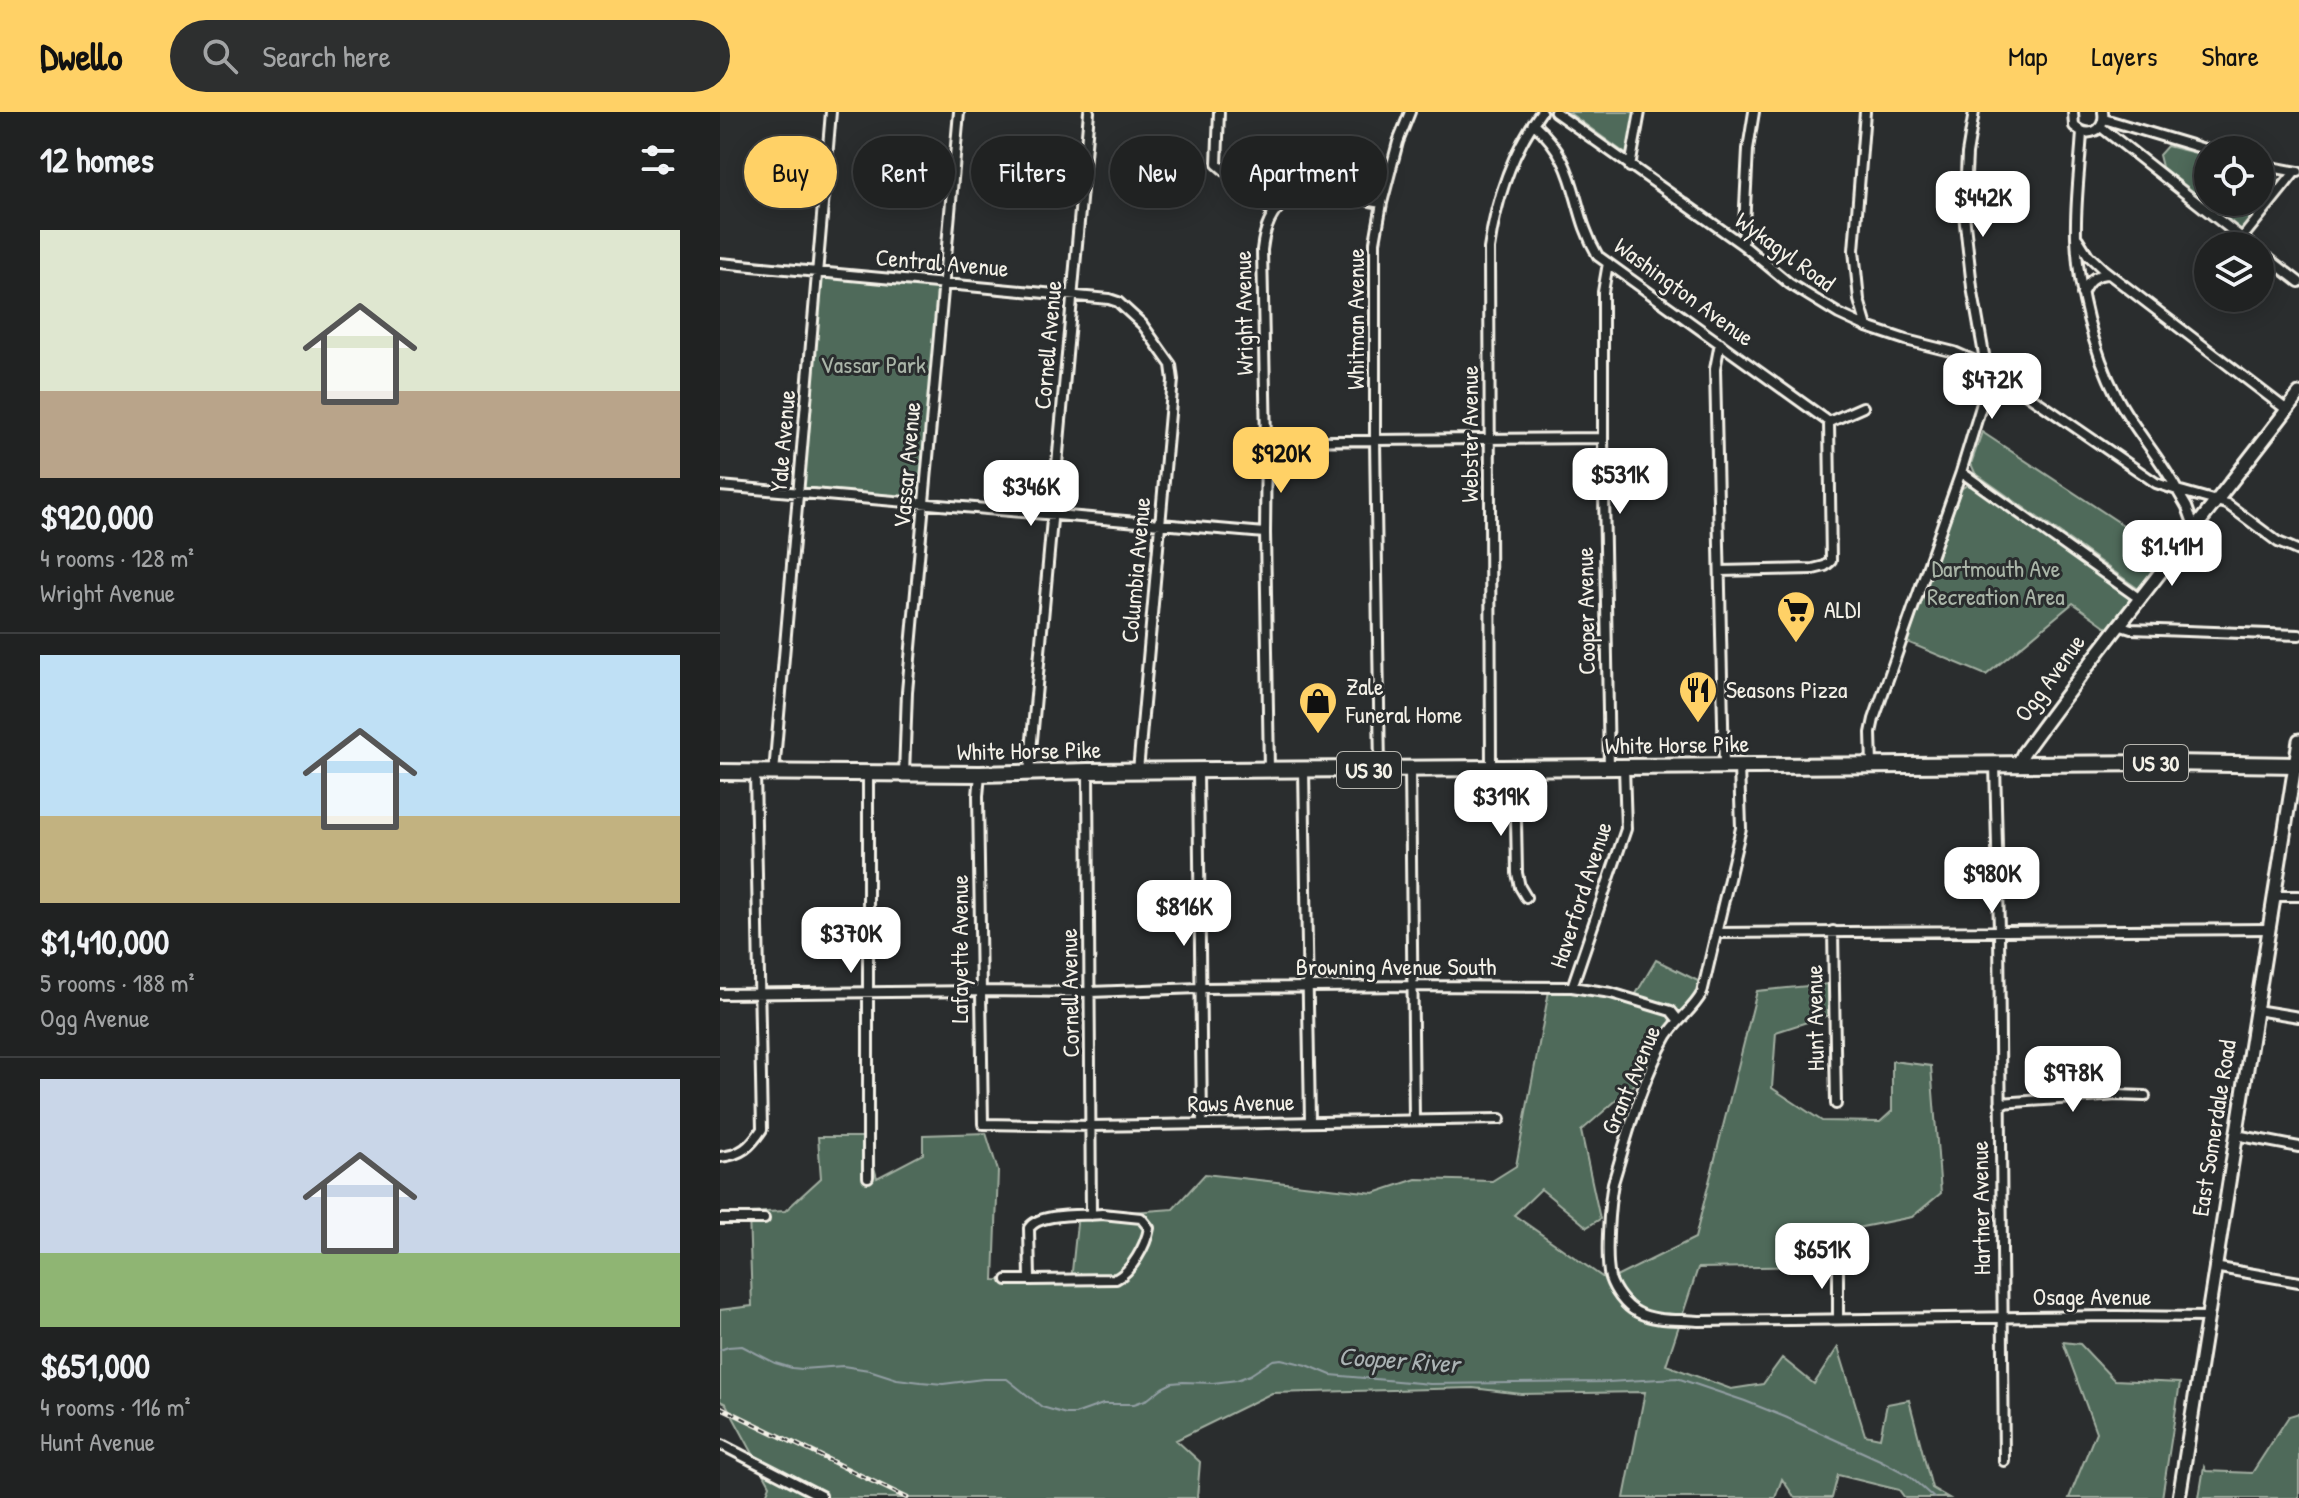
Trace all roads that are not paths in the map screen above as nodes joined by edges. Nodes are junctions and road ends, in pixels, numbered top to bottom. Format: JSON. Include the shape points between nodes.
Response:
{"nodes":[{"id":1,"x":831,"y":112,"type":"edge"},
{"id":2,"x":959,"y":112,"type":"edge"},
{"id":3,"x":1089,"y":112,"type":"edge"},
{"id":4,"x":1219,"y":112,"type":"edge"},
{"id":5,"x":1410,"y":112,"type":"edge"},
{"id":6,"x":1541,"y":112,"type":"edge"},
{"id":7,"x":1555,"y":112,"type":"edge"},
{"id":8,"x":1640,"y":112,"type":"edge"},
{"id":9,"x":1754,"y":112,"type":"edge"},
{"id":10,"x":1865,"y":112,"type":"edge"},
{"id":11,"x":1974,"y":112,"type":"edge"},
{"id":12,"x":2073,"y":112,"type":"edge"},
{"id":13,"x":2103,"y":119,"type":"edge"},
{"id":14,"x":1533,"y":123,"type":"junction"},
{"id":15,"x":2082,"y":132,"type":"junction"},
{"id":16,"x":2194,"y":146,"type":"edge"},
{"id":17,"x":1630,"y":167,"type":"junction"},
{"id":18,"x":2274,"y":168,"type":"edge"},
{"id":19,"x":2297,"y":172,"type":"edge"},
{"id":20,"x":1387,"y":184,"type":"edge"},
{"id":21,"x":1279,"y":208,"type":"edge"},
{"id":22,"x":1381,"y":208,"type":"edge"},
{"id":23,"x":1274,"y":213,"type":"junction"},
{"id":24,"x":2235,"y":232,"type":"edge"},
{"id":25,"x":2247,"y":232,"type":"edge"},
{"id":26,"x":2076,"y":235,"type":"junction"},
{"id":27,"x":1743,"y":245,"type":"junction"},
{"id":28,"x":720,"y":263,"type":"edge"},
{"id":29,"x":1608,"y":263,"type":"junction"},
{"id":30,"x":2274,"y":263,"type":"edge"},
{"id":31,"x":818,"y":273,"type":"junction"},
{"id":32,"x":2109,"y":274,"type":"junction"},
{"id":33,"x":2299,"y":282,"type":"edge"},
{"id":34,"x":944,"y":283,"type":"junction"},
{"id":35,"x":1073,"y":295,"type":"junction"},
{"id":36,"x":2081,"y":295,"type":"junction"},
{"id":37,"x":1867,"y":327,"type":"junction"},
{"id":38,"x":1720,"y":343,"type":"junction"},
{"id":39,"x":1986,"y":366,"type":"junction"},
{"id":40,"x":1172,"y":372,"type":"joint"},
{"id":41,"x":2299,"y":394,"type":"edge"},
{"id":42,"x":1863,"y":407,"type":"dead end"},
{"id":43,"x":2287,"y":410,"type":"junction"},
{"id":44,"x":1829,"y":422,"type":"junction"},
{"id":45,"x":1603,"y":438,"type":"junction"},
{"id":46,"x":1375,"y":440,"type":"junction"},
{"id":47,"x":1490,"y":440,"type":"junction"},
{"id":48,"x":1266,"y":441,"type":"junction"},
{"id":49,"x":1961,"y":472,"type":"junction"},
{"id":50,"x":720,"y":486,"type":"edge"},
{"id":51,"x":2177,"y":490,"type":"junction"},
{"id":52,"x":799,"y":493,"type":"junction"},
{"id":53,"x":2218,"y":500,"type":"junction"},
{"id":54,"x":924,"y":503,"type":"junction"},
{"id":55,"x":1053,"y":514,"type":"junction"},
{"id":56,"x":1160,"y":523,"type":"junction"},
{"id":57,"x":2195,"y":529,"type":"junction"},
{"id":58,"x":1265,"y":533,"type":"junction"},
{"id":59,"x":2299,"y":551,"type":"edge"},
{"id":60,"x":1720,"y":571,"type":"junction"},
{"id":61,"x":2140,"y":599,"type":"junction"},
{"id":62,"x":2118,"y":625,"type":"junction"},
{"id":63,"x":2299,"y":635,"type":"edge"},
{"id":64,"x":2299,"y":740,"type":"edge"},
{"id":65,"x":1995,"y":764,"type":"junction"},
{"id":66,"x":2018,"y":764,"type":"junction"},
{"id":67,"x":1872,"y":765,"type":"junction"},
{"id":68,"x":2297,"y":765,"type":"edge"},
{"id":69,"x":1732,"y":766,"type":"junction"},
{"id":70,"x":1515,"y":767,"type":"junction"},
{"id":71,"x":1617,"y":767,"type":"junction"},
{"id":72,"x":1491,"y":768,"type":"junction"},
{"id":73,"x":1410,"y":769,"type":"junction"},
{"id":74,"x":1269,"y":770,"type":"junction"},
{"id":75,"x":1304,"y":770,"type":"junction"},
{"id":76,"x":1380,"y":770,"type":"junction"},
{"id":77,"x":1088,"y":771,"type":"junction"},
{"id":78,"x":1198,"y":771,"type":"junction"},
{"id":79,"x":720,"y":772,"type":"edge"},
{"id":80,"x":1138,"y":772,"type":"junction"},
{"id":81,"x":755,"y":773,"type":"junction"},
{"id":82,"x":774,"y":773,"type":"junction"},
{"id":83,"x":868,"y":773,"type":"junction"},
{"id":84,"x":1029,"y":773,"type":"junction"},
{"id":85,"x":904,"y":774,"type":"junction"},
{"id":86,"x":980,"y":774,"type":"junction"},
{"id":87,"x":2274,"y":896,"type":"junction"},
{"id":88,"x":2299,"y":896,"type":"edge"},
{"id":89,"x":1526,"y":897,"type":"dead end"},
{"id":90,"x":2268,"y":929,"type":"junction"},
{"id":91,"x":1833,"y":931,"type":"junction"},
{"id":92,"x":1999,"y":931,"type":"junction"},
{"id":93,"x":1717,"y":933,"type":"junction"},
{"id":94,"x":1413,"y":986,"type":"junction"},
{"id":95,"x":1306,"y":987,"type":"junction"},
{"id":96,"x":1572,"y":987,"type":"junction"},
{"id":97,"x":1200,"y":988,"type":"junction"},
{"id":98,"x":980,"y":991,"type":"junction"},
{"id":99,"x":867,"y":992,"type":"junction"},
{"id":100,"x":1090,"y":992,"type":"junction"},
{"id":101,"x":720,"y":994,"type":"edge"},
{"id":102,"x":759,"y":994,"type":"junction"},
{"id":103,"x":2256,"y":1010,"type":"junction"},
{"id":104,"x":2299,"y":1017,"type":"edge"},
{"id":105,"x":1679,"y":1021,"type":"junction"},
{"id":106,"x":2145,"y":1096,"type":"dead end"},
{"id":107,"x":2000,"y":1103,"type":"junction"},
{"id":108,"x":1836,"y":1104,"type":"dead end"},
{"id":109,"x":1500,"y":1119,"type":"dead end"},
{"id":110,"x":1414,"y":1120,"type":"junction"},
{"id":111,"x":1310,"y":1121,"type":"junction"},
{"id":112,"x":983,"y":1124,"type":"joint"},
{"id":113,"x":1202,"y":1124,"type":"junction"},
{"id":114,"x":1092,"y":1126,"type":"junction"},
{"id":115,"x":2236,"y":1135,"type":"junction"},
{"id":116,"x":2299,"y":1147,"type":"edge"},
{"id":117,"x":720,"y":1157,"type":"edge"},
{"id":118,"x":868,"y":1177,"type":"dead end"},
{"id":119,"x":1091,"y":1215,"type":"junction"},
{"id":120,"x":720,"y":1219,"type":"edge"},
{"id":121,"x":764,"y":1219,"type":"dead end"},
{"id":122,"x":1838,"y":1263,"type":"dead end"},
{"id":123,"x":2214,"y":1267,"type":"junction"},
{"id":124,"x":1610,"y":1279,"type":"joint"},
{"id":125,"x":1007,"y":1280,"type":"dead end"},
{"id":126,"x":1030,"y":1280,"type":"junction"},
{"id":127,"x":2299,"y":1282,"type":"edge"},
{"id":128,"x":2207,"y":1317,"type":"junction"},
{"id":129,"x":2002,"y":1318,"type":"junction"},
{"id":130,"x":1838,"y":1319,"type":"junction"},
{"id":131,"x":721,"y":1445,"type":"edge"},
{"id":132,"x":2004,"y":1461,"type":"dead end"},
{"id":133,"x":821,"y":1497,"type":"edge"},
{"id":134,"x":2179,"y":1498,"type":"edge"}],
"edges":[{"from":1,"to":31,"type":"street","name":"Yale Avenue"},
{"from":2,"to":34,"type":"street","name":"Vassar Avenue"},
{"from":3,"to":35,"type":"street","name":"Cornell Avenue"},
{"from":4,"to":23,"type":"street","via":[[1217,164]]},
{"from":5,"to":20,"type":"street","name":"Whitman Avenue"},
{"from":6,"to":14,"type":"street","name":"Webster Avenue"},
{"from":7,"to":17,"type":"street","name":"Wykagyl Road"},
{"from":8,"to":17,"type":"street"},
{"from":9,"to":27,"type":"street"},
{"from":10,"to":37,"type":"street","via":[[1854,250]]},
{"from":11,"to":39,"type":"street","via":[[1964,214]]},
{"from":12,"to":15,"type":"street","via":[[2074,126]]},
{"from":13,"to":15,"type":"street","via":[[2093,133]]},
{"from":13,"to":16,"type":"street"},
{"from":13,"to":24,"type":"street"},
{"from":14,"to":29,"type":"street","name":"Washington Avenue","via":[[1568,169],[1589,240]]},
{"from":14,"to":47,"type":"street","name":"Webster Avenue","via":[[1508,169],[1491,234]]},
{"from":15,"to":26,"type":"street"},
{"from":17,"to":27,"type":"street","name":"Wykagyl Road"},
{"from":18,"to":19,"type":"street"},
{"from":19,"to":25,"type":"street"},
{"from":21,"to":23,"type":"street"},
{"from":22,"to":46,"type":"street","name":"Whitman Avenue","via":[[1375,242]]},
{"from":23,"to":48,"type":"street","name":"Wright Avenue","via":[[1262,250]]},
{"from":26,"to":32,"type":"street"},
{"from":26,"to":36,"type":"street"},
{"from":27,"to":37,"type":"street","name":"Wykagyl Road","via":[[1790,284]]},
{"from":28,"to":31,"type":"street","name":"Central Avenue"},
{"from":29,"to":38,"type":"street","name":"Washington Avenue"},
{"from":29,"to":45,"type":"street","name":"Cooper Avenue","via":[[1603,292]]},
{"from":30,"to":33,"type":"street"},
{"from":31,"to":34,"type":"street","name":"Central Avenue"},
{"from":31,"to":52,"type":"street","name":"Yale Avenue"},
{"from":32,"to":36,"type":"street","via":[[2093,278]]},
{"from":32,"to":43,"type":"street"},
{"from":34,"to":35,"type":"street","name":"Central Avenue"},
{"from":34,"to":54,"type":"street","name":"Vassar Avenue"},
{"from":35,"to":40,"type":"street","name":"Central Avenue","via":[[1118,302],[1142,324]]},
{"from":35,"to":55,"type":"street","name":"Cornell Avenue"},
{"from":36,"to":51,"type":"street","via":[[2117,397]]},
{"from":37,"to":39,"type":"street","name":"Wykagyl Road"},
{"from":38,"to":44,"type":"street","name":"Washington Avenue"},
{"from":38,"to":60,"type":"street","name":"Grant Avenue","via":[[1715,369]]},
{"from":39,"to":49,"type":"street","via":[[1986,390]]},
{"from":39,"to":51,"type":"street","name":"Wykagyl Road","via":[[2156,483]]},
{"from":40,"to":56,"type":"street","name":"Columbia Avenue"},
{"from":41,"to":43,"type":"main road","name":"Ogg Avenue"},
{"from":42,"to":44,"type":"street"},
{"from":43,"to":53,"type":"main road","name":"Ogg Avenue"},
{"from":44,"to":60,"type":"street","via":[[1831,561],[1813,569]]},
{"from":45,"to":47,"type":"street"},
{"from":45,"to":71,"type":"street","name":"Cooper Avenue"},
{"from":46,"to":47,"type":"street"},
{"from":46,"to":48,"type":"street"},
{"from":46,"to":76,"type":"street","name":"Whitman Avenue"},
{"from":47,"to":72,"type":"street","name":"Webster Avenue"},
{"from":48,"to":58,"type":"street","name":"Wright Avenue"},
{"from":49,"to":61,"type":"street"},
{"from":49,"to":67,"type":"street","via":[[1874,719]]},
{"from":50,"to":52,"type":"street"},
{"from":51,"to":53,"type":"street","name":"Wykagyl Road"},
{"from":51,"to":57,"type":"street"},
{"from":52,"to":54,"type":"street"},
{"from":52,"to":82,"type":"street","name":"Yale Avenue"},
{"from":53,"to":57,"type":"main road","name":"Ogg Avenue"},
{"from":53,"to":59,"type":"street","name":"Wykagyl Road"},
{"from":54,"to":55,"type":"street"},
{"from":54,"to":85,"type":"street","name":"Vassar Avenue"},
{"from":55,"to":56,"type":"street"},
{"from":55,"to":84,"type":"street","name":"Cornell Avenue"},
{"from":56,"to":58,"type":"street"},
{"from":56,"to":80,"type":"street","name":"Columbia Avenue"},
{"from":57,"to":61,"type":"main road","name":"Ogg Avenue"},
{"from":58,"to":74,"type":"street","name":"Wright Avenue"},
{"from":60,"to":69,"type":"street","name":"Grant Avenue"},
{"from":61,"to":62,"type":"main road","name":"Ogg Avenue"},
{"from":62,"to":63,"type":"street"},
{"from":62,"to":66,"type":"main road","name":"Ogg Avenue"},
{"from":64,"to":68,"type":"main road","name":"East Somerdale Road"},
{"from":65,"to":66,"type":"highway","name":"White Horse Pike","number":"US 30"},
{"from":65,"to":67,"type":"highway","name":"White Horse Pike","number":"US 30"},
{"from":65,"to":92,"type":"street","name":"Hartner Avenue"},
{"from":66,"to":68,"type":"highway","name":"White Horse Pike","number":"US 30"},
{"from":67,"to":69,"type":"highway","name":"White Horse Pike","number":"US 30"},
{"from":68,"to":87,"type":"main road","name":"East Somerdale Road"},
{"from":69,"to":71,"type":"highway","name":"White Horse Pike","number":"US 30"},
{"from":69,"to":93,"type":"street","name":"Grant Avenue","via":[[1741,828]]},
{"from":70,"to":71,"type":"highway","name":"White Horse Pike","number":"US 30"},
{"from":70,"to":72,"type":"highway","name":"White Horse Pike","number":"US 30"},
{"from":70,"to":89,"type":"street","via":[[1517,873]]},
{"from":71,"to":96,"type":"street","name":"Haverford Avenue","via":[[1626,829]]},
{"from":72,"to":73,"type":"highway","name":"White Horse Pike","number":"US 30"},
{"from":73,"to":76,"type":"highway","name":"White Horse Pike","number":"US 30"},
{"from":73,"to":94,"type":"street"},
{"from":74,"to":75,"type":"highway","name":"White Horse Pike","number":"US 30"},
{"from":74,"to":78,"type":"highway","name":"White Horse Pike","number":"US 30"},
{"from":75,"to":76,"type":"highway","name":"White Horse Pike","number":"US 30"},
{"from":75,"to":95,"type":"street"},
{"from":77,"to":80,"type":"highway","name":"White Horse Pike","number":"US 30"},
{"from":77,"to":84,"type":"highway","name":"White Horse Pike","number":"US 30"},
{"from":77,"to":100,"type":"street","name":"Cornell Avenue"},
{"from":78,"to":80,"type":"highway","name":"White Horse Pike","number":"US 30"},
{"from":78,"to":97,"type":"street"},
{"from":79,"to":81,"type":"highway","name":"White Horse Pike","number":"US 30"},
{"from":81,"to":82,"type":"highway","name":"White Horse Pike","number":"US 30"},
{"from":81,"to":102,"type":"street"},
{"from":82,"to":83,"type":"highway","name":"White Horse Pike","number":"US 30"},
{"from":83,"to":85,"type":"highway","name":"White Horse Pike","number":"US 30"},
{"from":83,"to":99,"type":"street"},
{"from":84,"to":86,"type":"highway","name":"White Horse Pike","number":"US 30"},
{"from":85,"to":86,"type":"highway","name":"White Horse Pike","number":"US 30"},
{"from":86,"to":98,"type":"street","name":"Lafayette Avenue"},
{"from":87,"to":88,"type":"street"},
{"from":87,"to":90,"type":"main road","name":"East Somerdale Road"},
{"from":90,"to":92,"type":"street"},
{"from":90,"to":103,"type":"main road","name":"East Somerdale Road"},
{"from":91,"to":92,"type":"street"},
{"from":91,"to":93,"type":"street"},
{"from":91,"to":108,"type":"street","name":"Hunt Avenue"},
{"from":92,"to":107,"type":"street","name":"Hartner Avenue"},
{"from":93,"to":105,"type":"street","name":"Grant Avenue","via":[[1702,993]]},
{"from":94,"to":95,"type":"street","name":"Browning Avenue South"},
{"from":94,"to":96,"type":"street","name":"Browning Avenue South"},
{"from":94,"to":110,"type":"street"},
{"from":95,"to":97,"type":"street","name":"Browning Avenue South"},
{"from":95,"to":111,"type":"street"},
{"from":96,"to":105,"type":"street","name":"Browning Avenue South","via":[[1671,1011]]},
{"from":97,"to":100,"type":"street","name":"Browning Avenue South"},
{"from":97,"to":113,"type":"street"},
{"from":98,"to":99,"type":"street","name":"Browning Avenue South"},
{"from":98,"to":100,"type":"street","name":"Browning Avenue South"},
{"from":98,"to":112,"type":"street","name":"Lafayette Avenue"},
{"from":99,"to":102,"type":"street","name":"Browning Avenue South"},
{"from":99,"to":118,"type":"street"},
{"from":100,"to":114,"type":"street","name":"Cornell Avenue"},
{"from":101,"to":102,"type":"street","name":"Browning Avenue South"},
{"from":102,"to":117,"type":"street","via":[[762,1129],[750,1147]]},
{"from":103,"to":104,"type":"street"},
{"from":103,"to":115,"type":"main road","name":"East Somerdale Road"},
{"from":105,"to":124,"type":"street","name":"Grant Avenue","via":[[1650,1073],[1613,1183]]},
{"from":106,"to":107,"type":"street"},
{"from":107,"to":129,"type":"street","name":"Hartner Avenue"},
{"from":109,"to":110,"type":"street","name":"Raws Avenue"},
{"from":110,"to":111,"type":"street","name":"Raws Avenue"},
{"from":111,"to":113,"type":"street","name":"Raws Avenue"},
{"from":112,"to":114,"type":"street","name":"Raws Avenue"},
{"from":113,"to":114,"type":"street","name":"Raws Avenue"},
{"from":114,"to":119,"type":"street","name":"Cornell Avenue"},
{"from":115,"to":116,"type":"street"},
{"from":115,"to":123,"type":"main road","name":"East Somerdale Road"},
{"from":119,"to":126,"type":"street","via":[[1033,1222]]},
{"from":119,"to":126,"type":"street","via":[[1141,1218],[1149,1228],[1147,1242],[1123,1275]]},
{"from":120,"to":121,"type":"street"},
{"from":122,"to":130,"type":"street"},
{"from":123,"to":127,"type":"street"},
{"from":123,"to":128,"type":"main road","name":"East Somerdale Road"},
{"from":124,"to":130,"type":"street","name":"Osage Avenue","via":[[1627,1305],[1652,1318]]},
{"from":125,"to":126,"type":"street"},
{"from":128,"to":129,"type":"street","name":"Osage Avenue"},
{"from":128,"to":134,"type":"main road","name":"East Somerdale Road"},
{"from":129,"to":130,"type":"street","name":"Osage Avenue"},
{"from":129,"to":132,"type":"street","name":"Hartner Avenue"},
{"from":131,"to":133,"type":"street"}]}
